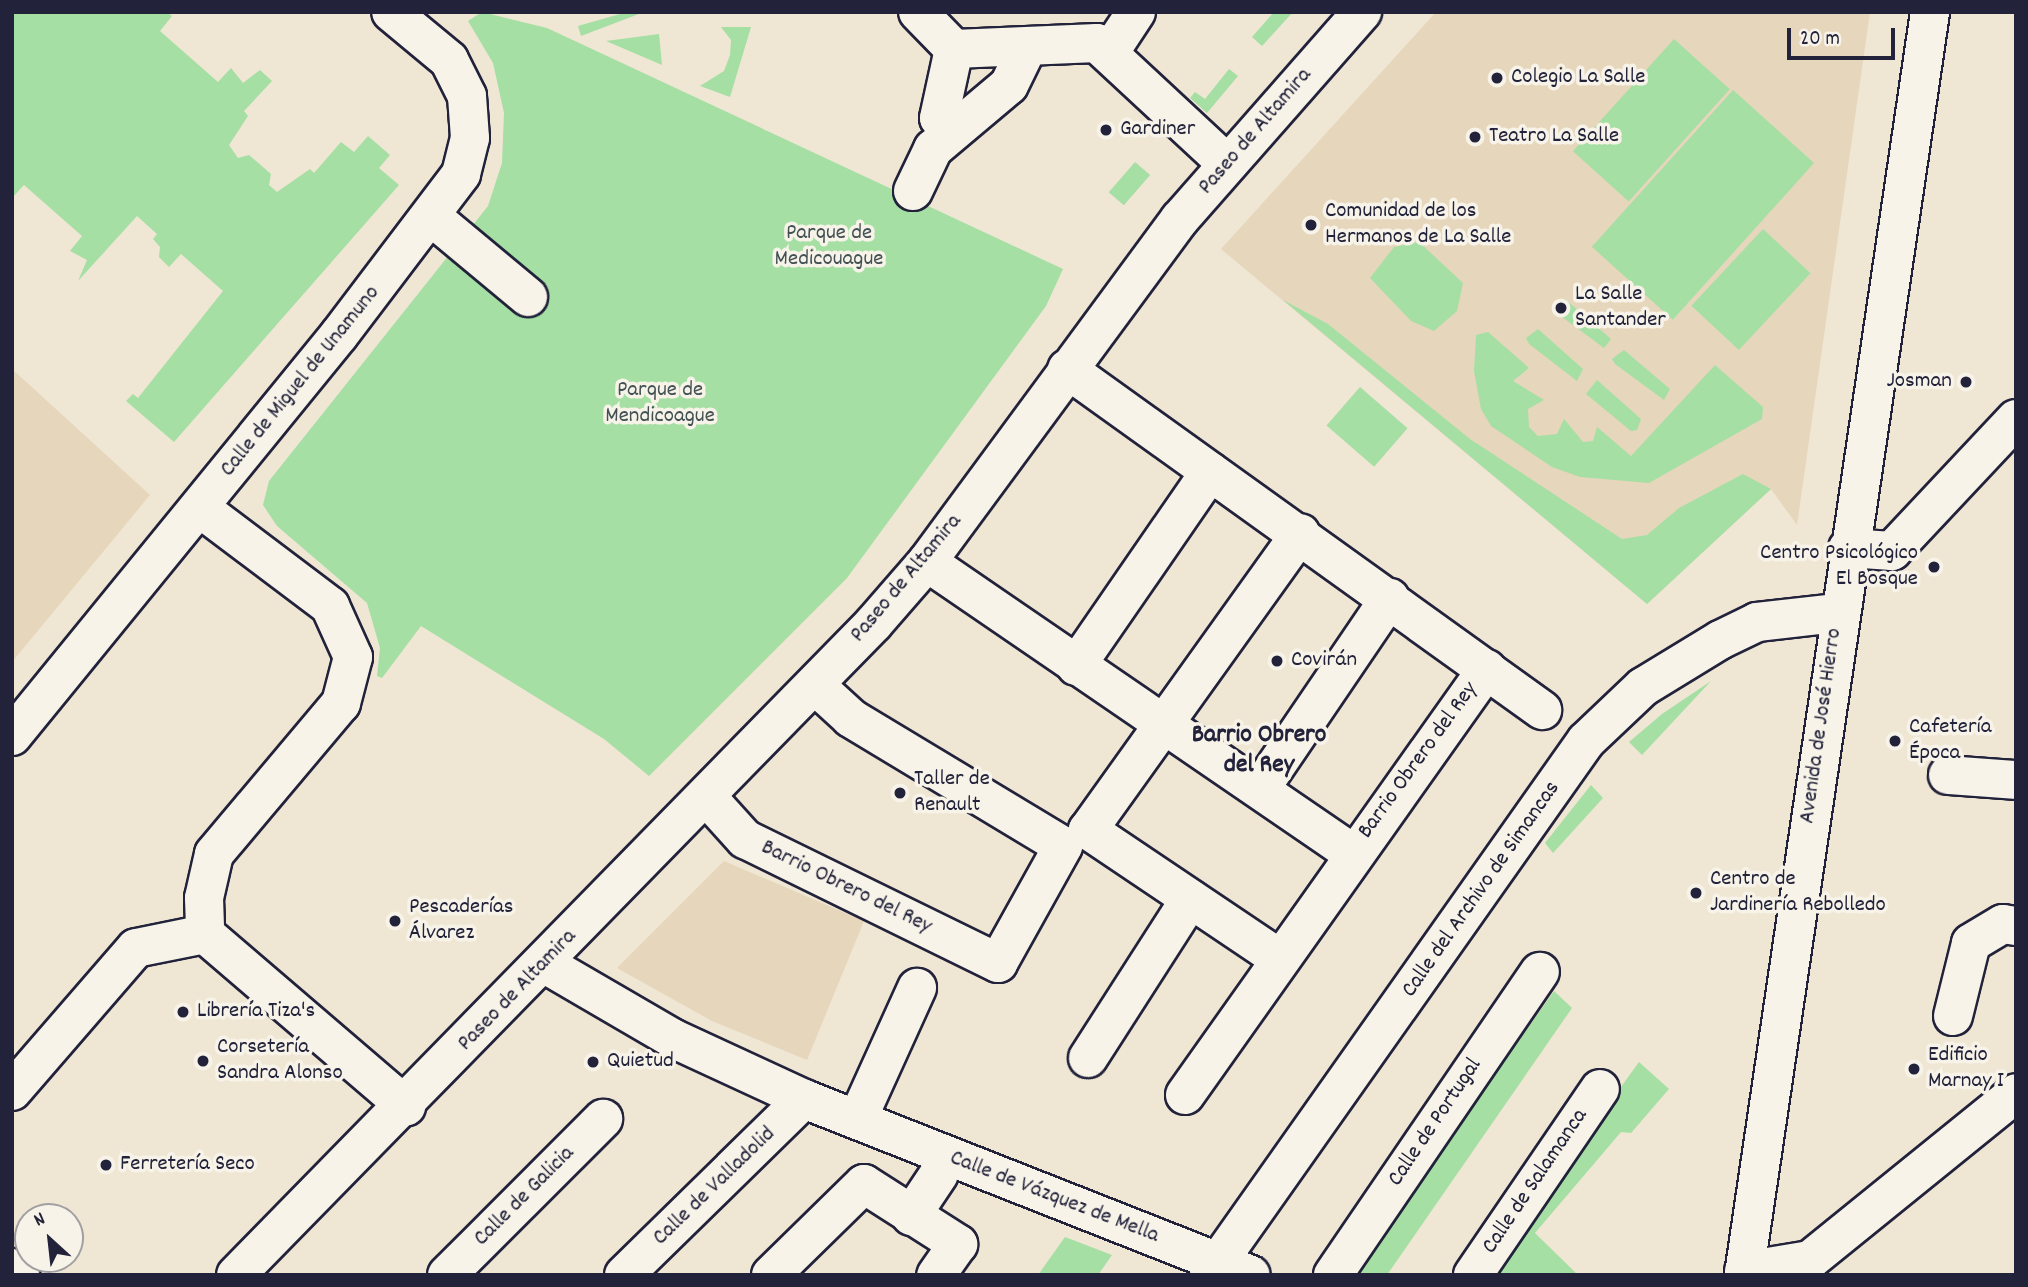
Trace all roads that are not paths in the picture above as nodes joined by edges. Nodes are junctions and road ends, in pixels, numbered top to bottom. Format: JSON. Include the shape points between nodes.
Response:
{"nodes":[{"id":1,"x":391,"y":12,"type":"edge"},
{"id":2,"x":918,"y":12,"type":"edge"},
{"id":3,"x":1136,"y":12,"type":"edge"},
{"id":4,"x":1362,"y":12,"type":"edge"},
{"id":5,"x":1930,"y":12,"type":"edge"},
{"id":6,"x":1027,"y":48,"type":"junction"},
{"id":7,"x":954,"y":49,"type":"junction"},
{"id":8,"x":1109,"y":53,"type":"junction"},
{"id":9,"x":950,"y":131,"type":"junction"},
{"id":10,"x":1227,"y":164,"type":"junction"},
{"id":11,"x":913,"y":191,"type":"dead end"},
{"id":12,"x":432,"y":218,"type":"junction"},
{"id":13,"x":528,"y":297,"type":"dead end"},
{"id":14,"x":1067,"y":369,"type":"junction"},
{"id":15,"x":2016,"y":419,"type":"edge"},
{"id":16,"x":1210,"y":472,"type":"junction"},
{"id":17,"x":200,"y":508,"type":"junction"},
{"id":18,"x":1301,"y":533,"type":"junction"},
{"id":19,"x":1848,"y":548,"type":"junction"},
{"id":20,"x":927,"y":562,"type":"junction"},
{"id":21,"x":1390,"y":598,"type":"junction"},
{"id":22,"x":1837,"y":614,"type":"junction"},
{"id":23,"x":1076,"y":666,"type":"junction"},
{"id":24,"x":1487,"y":669,"type":"junction"},
{"id":25,"x":815,"y":685,"type":"junction"},
{"id":26,"x":1542,"y":710,"type":"dead end"},
{"id":27,"x":1162,"y":724,"type":"junction"},
{"id":28,"x":12,"y":736,"type":"edge"},
{"id":29,"x":1948,"y":775,"type":"dead end"},
{"id":30,"x":2016,"y":780,"type":"edge"},
{"id":31,"x":1260,"y":789,"type":"junction"},
{"id":32,"x":707,"y":797,"type":"junction"},
{"id":33,"x":1352,"y":853,"type":"junction"},
{"id":34,"x":1190,"y":899,"type":"junction"},
{"id":35,"x":2016,"y":926,"type":"edge"},
{"id":36,"x":205,"y":933,"type":"junction"},
{"id":37,"x":1277,"y":957,"type":"junction"},
{"id":38,"x":545,"y":964,"type":"junction"},
{"id":39,"x":1540,"y":972,"type":"dead end"},
{"id":40,"x":917,"y":988,"type":"dead end"},
{"id":41,"x":1953,"y":1016,"type":"dead end"},
{"id":42,"x":1088,"y":1058,"type":"dead end"},
{"id":43,"x":1600,"y":1089,"type":"dead end"},
{"id":44,"x":12,"y":1091,"type":"edge"},
{"id":45,"x":2016,"y":1093,"type":"edge"},
{"id":46,"x":1185,"y":1095,"type":"dead end"},
{"id":47,"x":804,"y":1099,"type":"junction"},
{"id":48,"x":406,"y":1105,"type":"junction"},
{"id":49,"x":858,"y":1118,"type":"junction"},
{"id":50,"x":603,"y":1119,"type":"dead end"},
{"id":51,"x":939,"y":1174,"type":"dead end"},
{"id":52,"x":911,"y":1216,"type":"junction"},
{"id":53,"x":12,"y":1268,"type":"edge"},
{"id":54,"x":1226,"y":1270,"type":"edge"},
{"id":55,"x":1744,"y":1273,"type":"edge"},
{"id":56,"x":20,"y":1275,"type":"edge"},
{"id":57,"x":236,"y":1275,"type":"edge"},
{"id":58,"x":447,"y":1275,"type":"edge"},
{"id":59,"x":624,"y":1275,"type":"edge"},
{"id":60,"x":771,"y":1275,"type":"edge"},
{"id":61,"x":936,"y":1275,"type":"edge"},
{"id":62,"x":1333,"y":1275,"type":"edge"},
{"id":63,"x":1473,"y":1275,"type":"edge"}],
"edges":[{"from":1,"to":12,"type":"street","name":"Calle de Miguel de Unamuno","via":[[449,60],[467,96],[470,138],[461,174]]},
{"from":2,"to":7,"type":"street"},
{"from":3,"to":8,"type":"street"},
{"from":4,"to":10,"type":"street","name":"Paseo de Altamira"},
{"from":5,"to":19,"type":"street","name":"Avenida de José Hierro"},
{"from":6,"to":7,"type":"street"},
{"from":6,"to":8,"type":"street","via":[[1078,40]]},
{"from":6,"to":9,"type":"street","via":[[1009,85],[979,116]]},
{"from":7,"to":9,"type":"street","via":[[939,118]]},
{"from":8,"to":10,"type":"street"},
{"from":9,"to":11,"type":"street"},
{"from":10,"to":14,"type":"street","name":"Paseo de Altamira"},
{"from":12,"to":13,"type":"street"},
{"from":12,"to":17,"type":"street","name":"Calle de Miguel de Unamuno"},
{"from":14,"to":16,"type":"street","name":"Barrio Obrero del Rey"},
{"from":14,"to":20,"type":"street","name":"Paseo de Altamira"},
{"from":15,"to":19,"type":"street","via":[[1892,551]]},
{"from":16,"to":18,"type":"street","name":"Barrio Obrero del Rey"},
{"from":16,"to":23,"type":"street"},
{"from":17,"to":28,"type":"street","name":"Calle de Miguel de Unamuno"},
{"from":17,"to":36,"type":"street","via":[[330,606],[353,657],[341,704],[214,853],[204,898]]},
{"from":18,"to":21,"type":"street","name":"Barrio Obrero del Rey"},
{"from":18,"to":27,"type":"street"},
{"from":19,"to":22,"type":"street","name":"Avenida de José Hierro"},
{"from":20,"to":23,"type":"street","name":"Barrio Obrero del Rey"},
{"from":20,"to":25,"type":"street","name":"Paseo de Altamira"},
{"from":21,"to":24,"type":"street","name":"Barrio Obrero del Rey"},
{"from":21,"to":31,"type":"street"},
{"from":22,"to":54,"type":"street","name":"Calle del Archivo de Simancas","via":[[1758,622],[1720,640],[1643,687],[1586,741]]},
{"from":22,"to":55,"type":"street","name":"Avenida de José Hierro"},
{"from":23,"to":27,"type":"street","name":"Barrio Obrero del Rey"},
{"from":24,"to":26,"type":"street","name":"Barrio Obrero del Rey"},
{"from":24,"to":33,"type":"street","name":"Barrio Obrero del Rey"},
{"from":25,"to":32,"type":"street","name":"Paseo de Altamira"},
{"from":25,"to":32,"type":"street","name":"Barrio Obrero del Rey","via":[[851,718],[1063,846],[998,963],[745,839]]},
{"from":27,"to":31,"type":"street","name":"Barrio Obrero del Rey"},
{"from":27,"to":34,"type":"street","via":[[1088,830]]},
{"from":29,"to":30,"type":"street"},
{"from":31,"to":33,"type":"street","name":"Barrio Obrero del Rey"},
{"from":32,"to":38,"type":"street","name":"Paseo de Altamira"},
{"from":33,"to":37,"type":"street","name":"Barrio Obrero del Rey"},
{"from":34,"to":37,"type":"street"},
{"from":34,"to":42,"type":"street"},
{"from":35,"to":41,"type":"street","via":[[2003,924],[1971,943]]},
{"from":36,"to":44,"type":"street","via":[[136,948]]},
{"from":36,"to":48,"type":"street"},
{"from":37,"to":46,"type":"street","name":"Barrio Obrero del Rey"},
{"from":38,"to":47,"type":"street","name":"Calle de Vázquez de Mella","via":[[672,1038]]},
{"from":38,"to":48,"type":"street","name":"Paseo de Altamira"},
{"from":39,"to":62,"type":"street","name":"Calle de Portugal"},
{"from":40,"to":49,"type":"street"},
{"from":43,"to":63,"type":"street","name":"Calle de Salamanca"},
{"from":45,"to":55,"type":"street","via":[[1810,1260]]},
{"from":47,"to":49,"type":"street","name":"Calle de Vázquez de Mella"},
{"from":47,"to":59,"type":"street","name":"Calle de Valladolid"},
{"from":48,"to":57,"type":"street","name":"Paseo de Altamira"},
{"from":49,"to":54,"type":"street","name":"Calle de Vázquez de Mella"},
{"from":50,"to":58,"type":"street","name":"Calle de Galicia"},
{"from":51,"to":52,"type":"street"},
{"from":52,"to":60,"type":"street","via":[[864,1184]]},
{"from":52,"to":61,"type":"street","via":[[958,1244]]},
{"from":53,"to":56,"type":"street"}]}
